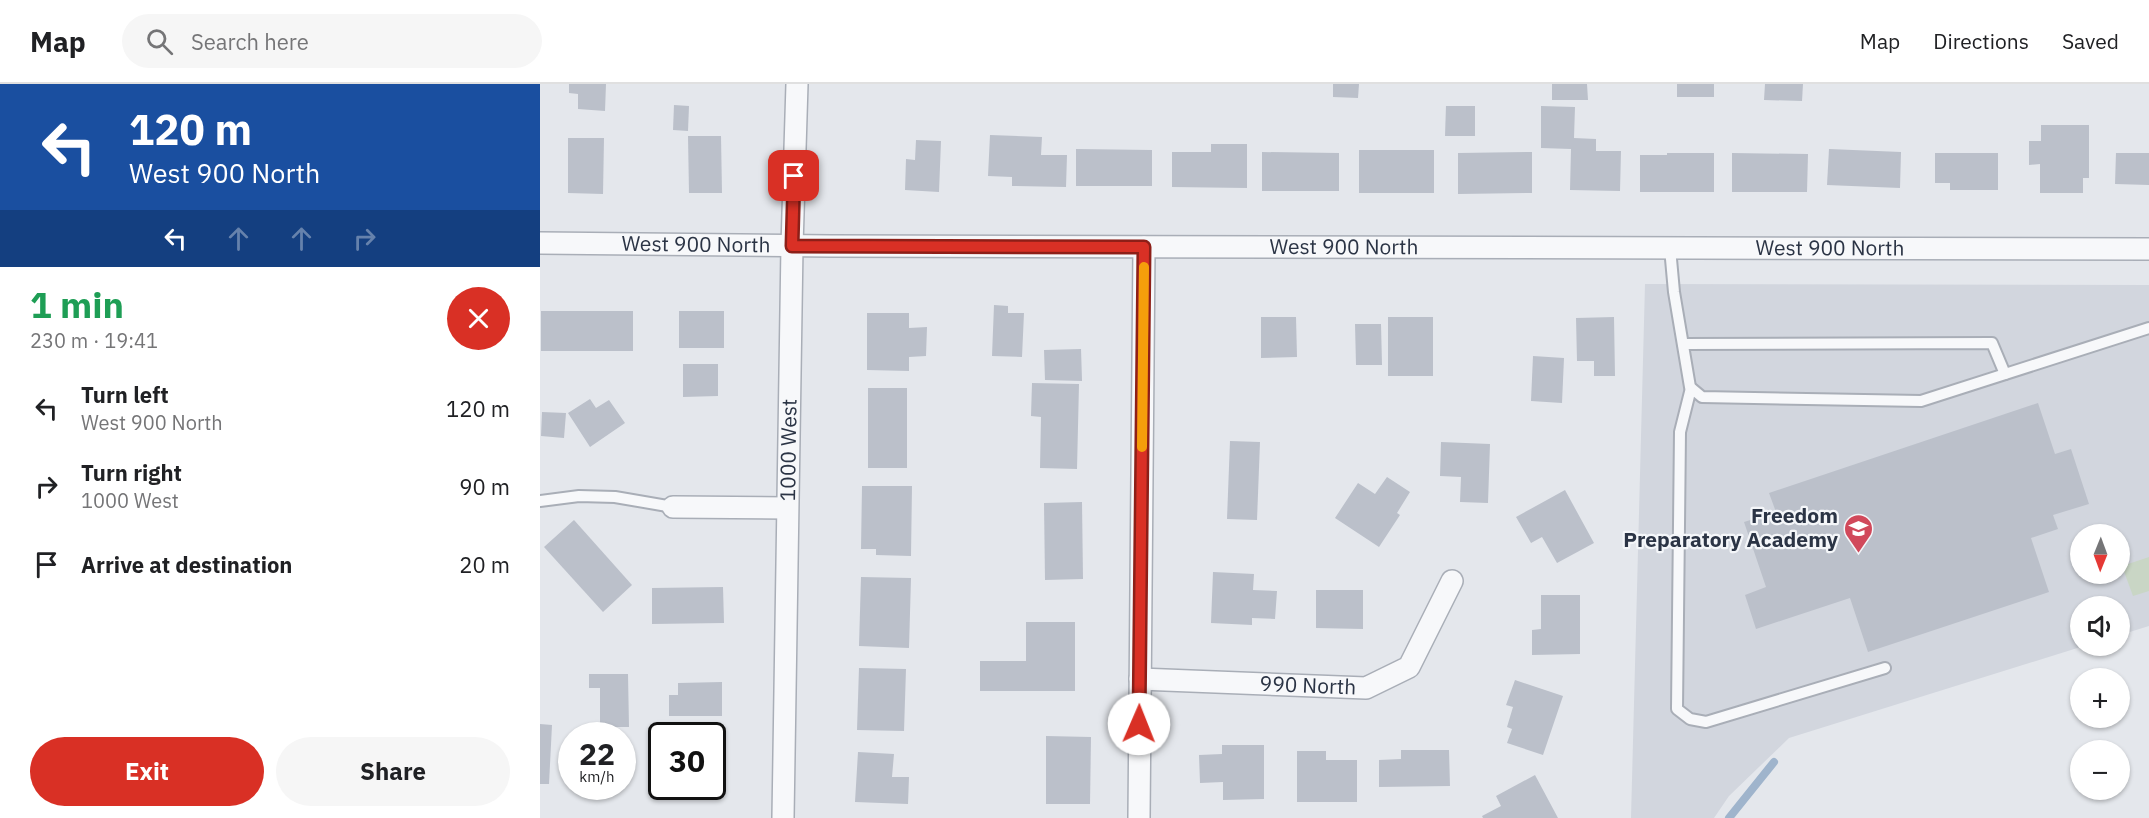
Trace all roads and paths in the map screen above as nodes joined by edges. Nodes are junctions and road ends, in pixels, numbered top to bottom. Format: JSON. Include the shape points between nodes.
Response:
{"nodes":[{"id":1,"x":797,"y":84,"type":"edge"},
{"id":2,"x":540,"y":243,"type":"edge"},
{"id":3,"x":792,"y":246,"type":"junction"},
{"id":4,"x":1144,"y":247,"type":"junction"},
{"id":5,"x":1670,"y":248,"type":"junction"},
{"id":6,"x":2149,"y":249,"type":"edge"},
{"id":7,"x":2149,"y":328,"type":"edge"},
{"id":8,"x":1683,"y":344,"type":"junction"},
{"id":9,"x":2005,"y":374,"type":"junction"},
{"id":10,"x":1691,"y":388,"type":"junction"},
{"id":11,"x":540,"y":501,"type":"edge"},
{"id":12,"x":674,"y":507,"type":"joint"},
{"id":13,"x":788,"y":508,"type":"junction"},
{"id":14,"x":1452,"y":581,"type":"dead end"},
{"id":15,"x":1885,"y":668,"type":"dead end"},
{"id":16,"x":1140,"y":679,"type":"junction"},
{"id":17,"x":783,"y":818,"type":"edge"},
{"id":18,"x":1139,"y":818,"type":"edge"}],
"edges":[{"from":1,"to":3,"type":"street","name":"1000 West"},
{"from":2,"to":3,"type":"street","name":"West 900 North"},
{"from":3,"to":4,"type":"street","name":"West 900 North"},
{"from":3,"to":13,"type":"street","name":"1000 West"},
{"from":4,"to":5,"type":"street","name":"West 900 North"},
{"from":4,"to":16,"type":"street"},
{"from":5,"to":6,"type":"street","name":"West 900 North"},
{"from":5,"to":8,"type":"lane"},
{"from":7,"to":9,"type":"lane"},
{"from":8,"to":9,"type":"lane","via":[[1992,344]]},
{"from":8,"to":10,"type":"lane"},
{"from":9,"to":10,"type":"lane","via":[[1921,401],[1702,397]]},
{"from":10,"to":15,"type":"lane","via":[[1680,432],[1677,709],[1690,720],[1706,722]]},
{"from":11,"to":12,"type":"lane","via":[[606,497]]},
{"from":12,"to":13,"type":"street"},
{"from":13,"to":17,"type":"street","name":"1000 West"},
{"from":14,"to":16,"type":"street","name":"990 North","via":[[1409,667],[1366,688]]},
{"from":16,"to":18,"type":"street"}]}
